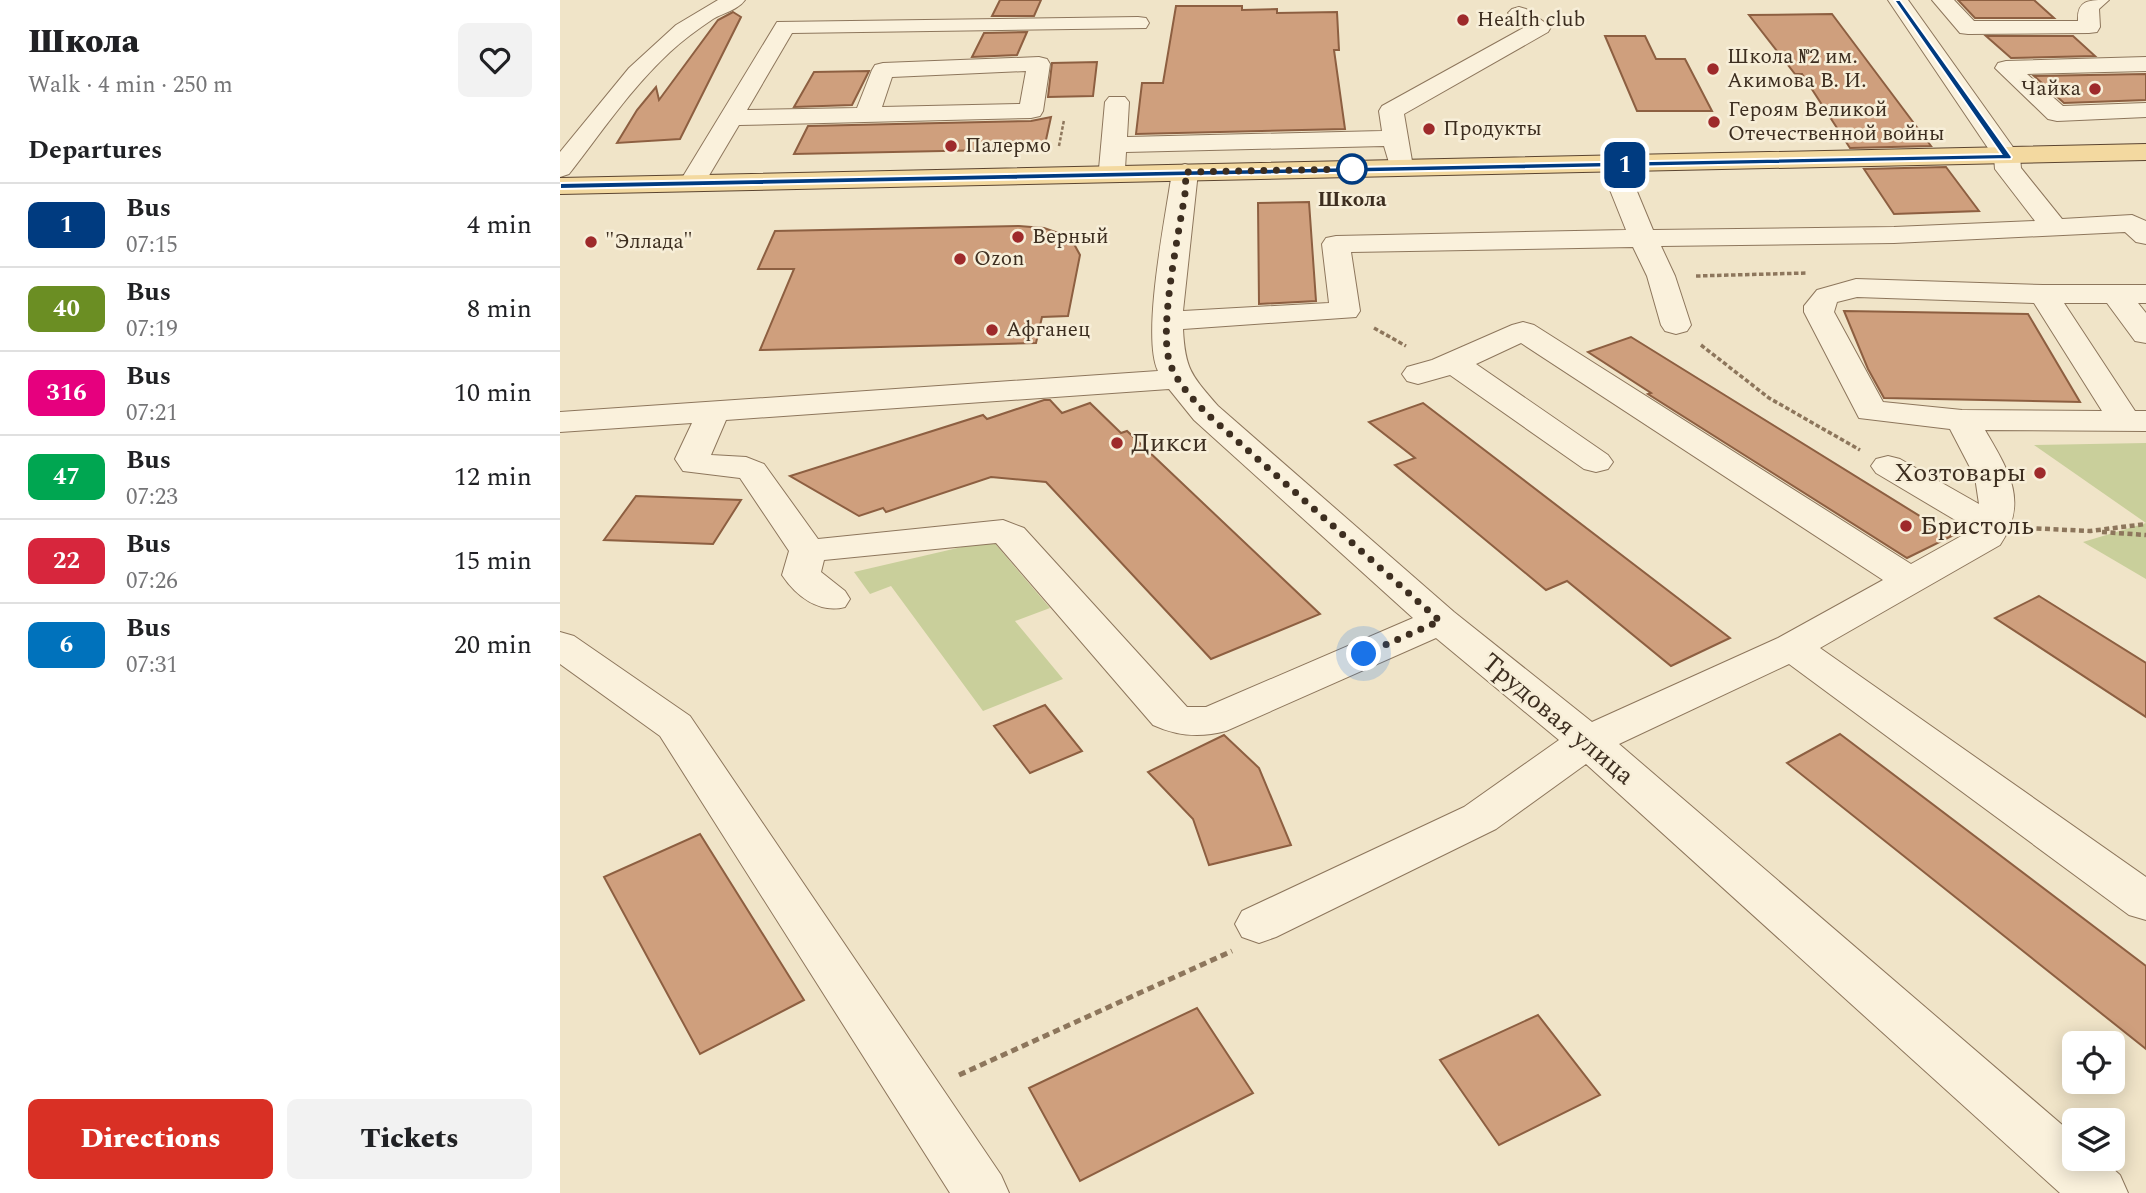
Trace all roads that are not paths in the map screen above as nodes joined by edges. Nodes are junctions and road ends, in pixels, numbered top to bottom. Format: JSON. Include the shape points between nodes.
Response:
{"nodes":[{"id":1,"x":1898,"y":0,"type":"edge"},
{"id":2,"x":1942,"y":0,"type":"edge"},
{"id":3,"x":2099,"y":0,"type":"edge"},
{"id":4,"x":721,"y":2,"type":"edge"},
{"id":5,"x":1518,"y":13,"type":"dead end"},
{"id":6,"x":1138,"y":23,"type":"dead end"},
{"id":7,"x":2146,"y":64,"type":"edge"},
{"id":8,"x":1117,"y":102,"type":"dead end"},
{"id":9,"x":869,"y":109,"type":"dead end"},
{"id":10,"x":2146,"y":110,"type":"edge"},
{"id":11,"x":733,"y":118,"type":"junction"},
{"id":12,"x":1395,"y":138,"type":"junction"},
{"id":13,"x":1115,"y":145,"type":"junction"},
{"id":14,"x":2146,"y":152,"type":"edge"},
{"id":15,"x":2007,"y":157,"type":"junction"},
{"id":16,"x":1613,"y":166,"type":"junction"},
{"id":17,"x":560,"y":169,"type":"edge"},
{"id":18,"x":1401,"y":169,"type":"junction"},
{"id":19,"x":1185,"y":172,"type":"junction"},
{"id":20,"x":1112,"y":174,"type":"junction"},
{"id":21,"x":692,"y":183,"type":"junction"},
{"id":22,"x":560,"y":186,"type":"edge"},
{"id":23,"x":2055,"y":228,"type":"junction"},
{"id":24,"x":2146,"y":236,"type":"edge"},
{"id":25,"x":1643,"y":238,"type":"junction"},
{"id":26,"x":2043,"y":294,"type":"junction"},
{"id":27,"x":2116,"y":294,"type":"junction"},
{"id":28,"x":2146,"y":294,"type":"edge"},
{"id":29,"x":1167,"y":321,"type":"junction"},
{"id":30,"x":1676,"y":326,"type":"road end"},
{"id":31,"x":2146,"y":334,"type":"edge"},
{"id":32,"x":1178,"y":379,"type":"junction"},
{"id":33,"x":1962,"y":420,"type":"junction"},
{"id":34,"x":2135,"y":421,"type":"edge"},
{"id":35,"x":560,"y":422,"type":"edge"},
{"id":36,"x":914,"y":423,"type":"dead end"},
{"id":37,"x":708,"y":425,"type":"junction"},
{"id":38,"x":1596,"y":462,"type":"dead end"},
{"id":39,"x":1888,"y":467,"type":"road end"},
{"id":40,"x":1994,"y":527,"type":"junction"},
{"id":41,"x":808,"y":551,"type":"junction"},
{"id":42,"x":1911,"y":581,"type":"junction"},
{"id":43,"x":831,"y":599,"type":"dead end"},
{"id":44,"x":1440,"y":621,"type":"junction"},
{"id":45,"x":560,"y":645,"type":"edge"},
{"id":46,"x":1792,"y":647,"type":"junction"},
{"id":47,"x":1588,"y":741,"type":"junction"},
{"id":48,"x":2146,"y":902,"type":"edge"},
{"id":49,"x":1247,"y":937,"type":"road end"},
{"id":50,"x":981,"y":1193,"type":"edge"},
{"id":51,"x":2100,"y":1193,"type":"edge"}],
"edges":[{"from":1,"to":15,"type":"street"},
{"from":2,"to":3,"type":"street","via":[[1968,28],[2090,27],[2088,7]]},
{"from":4,"to":17,"type":"street","via":[[641,70]]},
{"from":5,"to":12,"type":"street","via":[[1540,27],[1391,111]]},
{"from":6,"to":11,"type":"street","via":[[785,27]]},
{"from":7,"to":10,"type":"street","via":[[2006,68],[2057,114]]},
{"from":8,"to":13,"type":"street"},
{"from":9,"to":11,"type":"street","via":[[883,70],[1039,65],[1031,111]]},
{"from":11,"to":21,"type":"street"},
{"from":12,"to":13,"type":"street"},
{"from":12,"to":18,"type":"street"},
{"from":13,"to":20,"type":"street"},
{"from":14,"to":15,"type":"main road"},
{"from":15,"to":16,"type":"main road"},
{"from":15,"to":23,"type":"street","via":[[2008,169]]},
{"from":16,"to":18,"type":"main road"},
{"from":16,"to":25,"type":"street"},
{"from":18,"to":19,"type":"main road"},
{"from":19,"to":20,"type":"main road"},
{"from":19,"to":29,"type":"street","name":"Трудовая улица"},
{"from":20,"to":21,"type":"main road"},
{"from":21,"to":22,"type":"main road"},
{"from":23,"to":24,"type":"street","via":[[2132,223]]},
{"from":23,"to":25,"type":"street"},
{"from":25,"to":29,"type":"street","via":[[1336,244],[1345,311]]},
{"from":25,"to":30,"type":"street","via":[[1661,276]]},
{"from":26,"to":27,"type":"street"},
{"from":26,"to":33,"type":"street","via":[[1856,288],[1822,300],[1819,312],[1871,411]]},
{"from":26,"to":34,"type":"street"},
{"from":27,"to":28,"type":"street"},
{"from":27,"to":31,"type":"street"},
{"from":29,"to":32,"type":"street","name":"Трудовая улица","via":[[1169,361]]},
{"from":32,"to":37,"type":"street"},
{"from":32,"to":44,"type":"street","name":"Трудовая улица","via":[[1206,413]]},
{"from":33,"to":34,"type":"street"},
{"from":33,"to":40,"type":"street","via":[[1993,474],[1998,501]]},
{"from":35,"to":37,"type":"street"},
{"from":36,"to":37,"type":"street"},
{"from":37,"to":41,"type":"street","via":[[692,459],[695,464],[752,471]]},
{"from":38,"to":42,"type":"street","via":[[1438,368],[1523,331]]},
{"from":39,"to":40,"type":"street"},
{"from":40,"to":42,"type":"street","via":[[1987,537]]},
{"from":41,"to":43,"type":"street","via":[[801,575]]},
{"from":41,"to":44,"type":"street","via":[[1003,531],[1168,715],[1181,721],[1211,721]]},
{"from":42,"to":46,"type":"street"},
{"from":44,"to":47,"type":"street","name":"Трудовая улица"},
{"from":45,"to":50,"type":"street","via":[[676,726]]},
{"from":46,"to":47,"type":"street"},
{"from":46,"to":48,"type":"street"},
{"from":47,"to":49,"type":"street","via":[[1480,818]]},
{"from":47,"to":51,"type":"street","name":"Трудовая улица"}]}
